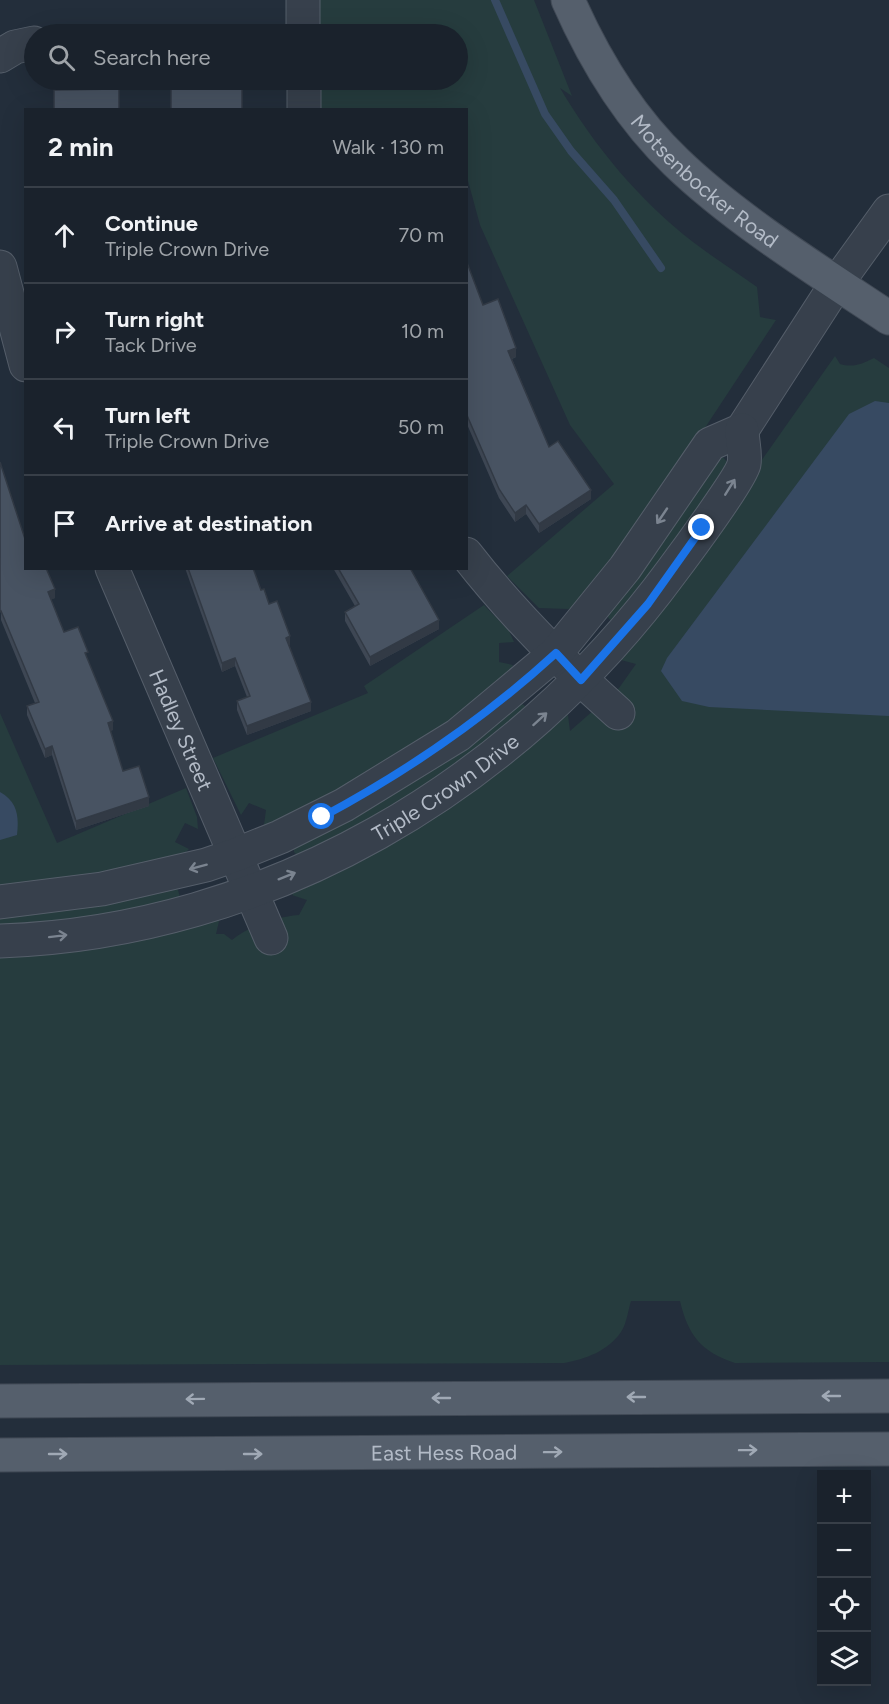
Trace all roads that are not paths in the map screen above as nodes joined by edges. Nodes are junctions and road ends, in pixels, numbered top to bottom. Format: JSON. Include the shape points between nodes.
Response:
{"nodes":[{"id":1,"x":303,"y":0,"type":"edge"},
{"id":2,"x":568,"y":0,"type":"edge"},
{"id":3,"x":303,"y":24,"type":"edge"},
{"id":4,"x":24,"y":45,"type":"edge"},
{"id":5,"x":0,"y":55,"type":"edge"},
{"id":6,"x":304,"y":90,"type":"edge"},
{"id":7,"x":304,"y":108,"type":"edge"},
{"id":8,"x":889,"y":212,"type":"edge"},
{"id":9,"x":0,"y":267,"type":"edge"},
{"id":10,"x":837,"y":283,"type":"junction"},
{"id":11,"x":889,"y":318,"type":"edge"},
{"id":12,"x":24,"y":357,"type":"edge"},
{"id":13,"x":742,"y":430,"type":"junction"},
{"id":14,"x":468,"y":556,"type":"edge"},
{"id":15,"x":112,"y":570,"type":"edge"},
{"id":16,"x":556,"y":653,"type":"junction"},
{"id":17,"x":581,"y":680,"type":"junction"},
{"id":18,"x":618,"y":713,"type":"dead end"},
{"id":19,"x":235,"y":855,"type":"junction"},
{"id":20,"x":251,"y":890,"type":"junction"},
{"id":21,"x":0,"y":902,"type":"edge"},
{"id":22,"x":271,"y":938,"type":"dead end"},
{"id":23,"x":0,"y":941,"type":"edge"},
{"id":24,"x":889,"y":1396,"type":"edge"},
{"id":25,"x":0,"y":1401,"type":"edge"},
{"id":26,"x":889,"y":1449,"type":"edge"},
{"id":27,"x":0,"y":1455,"type":"edge"}],
"edges":[{"from":1,"to":3,"type":"street"},
{"from":2,"to":10,"type":"main road","name":"Motsenbocker Road","via":[[588,42],[631,111],[676,162]]},
{"from":4,"to":5,"type":"street"},
{"from":6,"to":7,"type":"street"},
{"from":8,"to":10,"type":"street"},
{"from":9,"to":12,"type":"street"},
{"from":10,"to":11,"type":"main road","name":"Motsenbocker Road"},
{"from":10,"to":13,"type":"street"},
{"from":13,"to":16,"type":"street","name":"Triple Crown Drive","one_way":true,"via":[[710,444],[614,583]]},
{"from":17,"to":13,"type":"street","name":"Triple Crown Drive","one_way":true,"via":[[648,604],[744,465]]},
{"from":14,"to":16,"type":"street","via":[[499,595]]},
{"from":15,"to":19,"type":"street","name":"Hadley Street"},
{"from":16,"to":17,"type":"street"},
{"from":16,"to":19,"type":"street","name":"Triple Crown Drive","via":[[458,735],[394,776],[301,828]]},
{"from":17,"to":18,"type":"street"},
{"from":20,"to":17,"type":"street","name":"Triple Crown Drive","one_way":true,"via":[[321,863],[445,792],[508,746]]},
{"from":19,"to":20,"type":"street","name":"Hadley Street"},
{"from":19,"to":21,"type":"street","name":"Triple Crown Drive","one_way":true,"via":[[131,883]]},
{"from":20,"to":22,"type":"street","name":"Hadley Street"},
{"from":23,"to":20,"type":"street","name":"Triple Crown Drive","one_way":true,"via":[[149,921]]},
{"from":24,"to":25,"type":"main road","one_way":true},
{"from":27,"to":26,"type":"main road","name":"East Hess Road","one_way":true}]}
